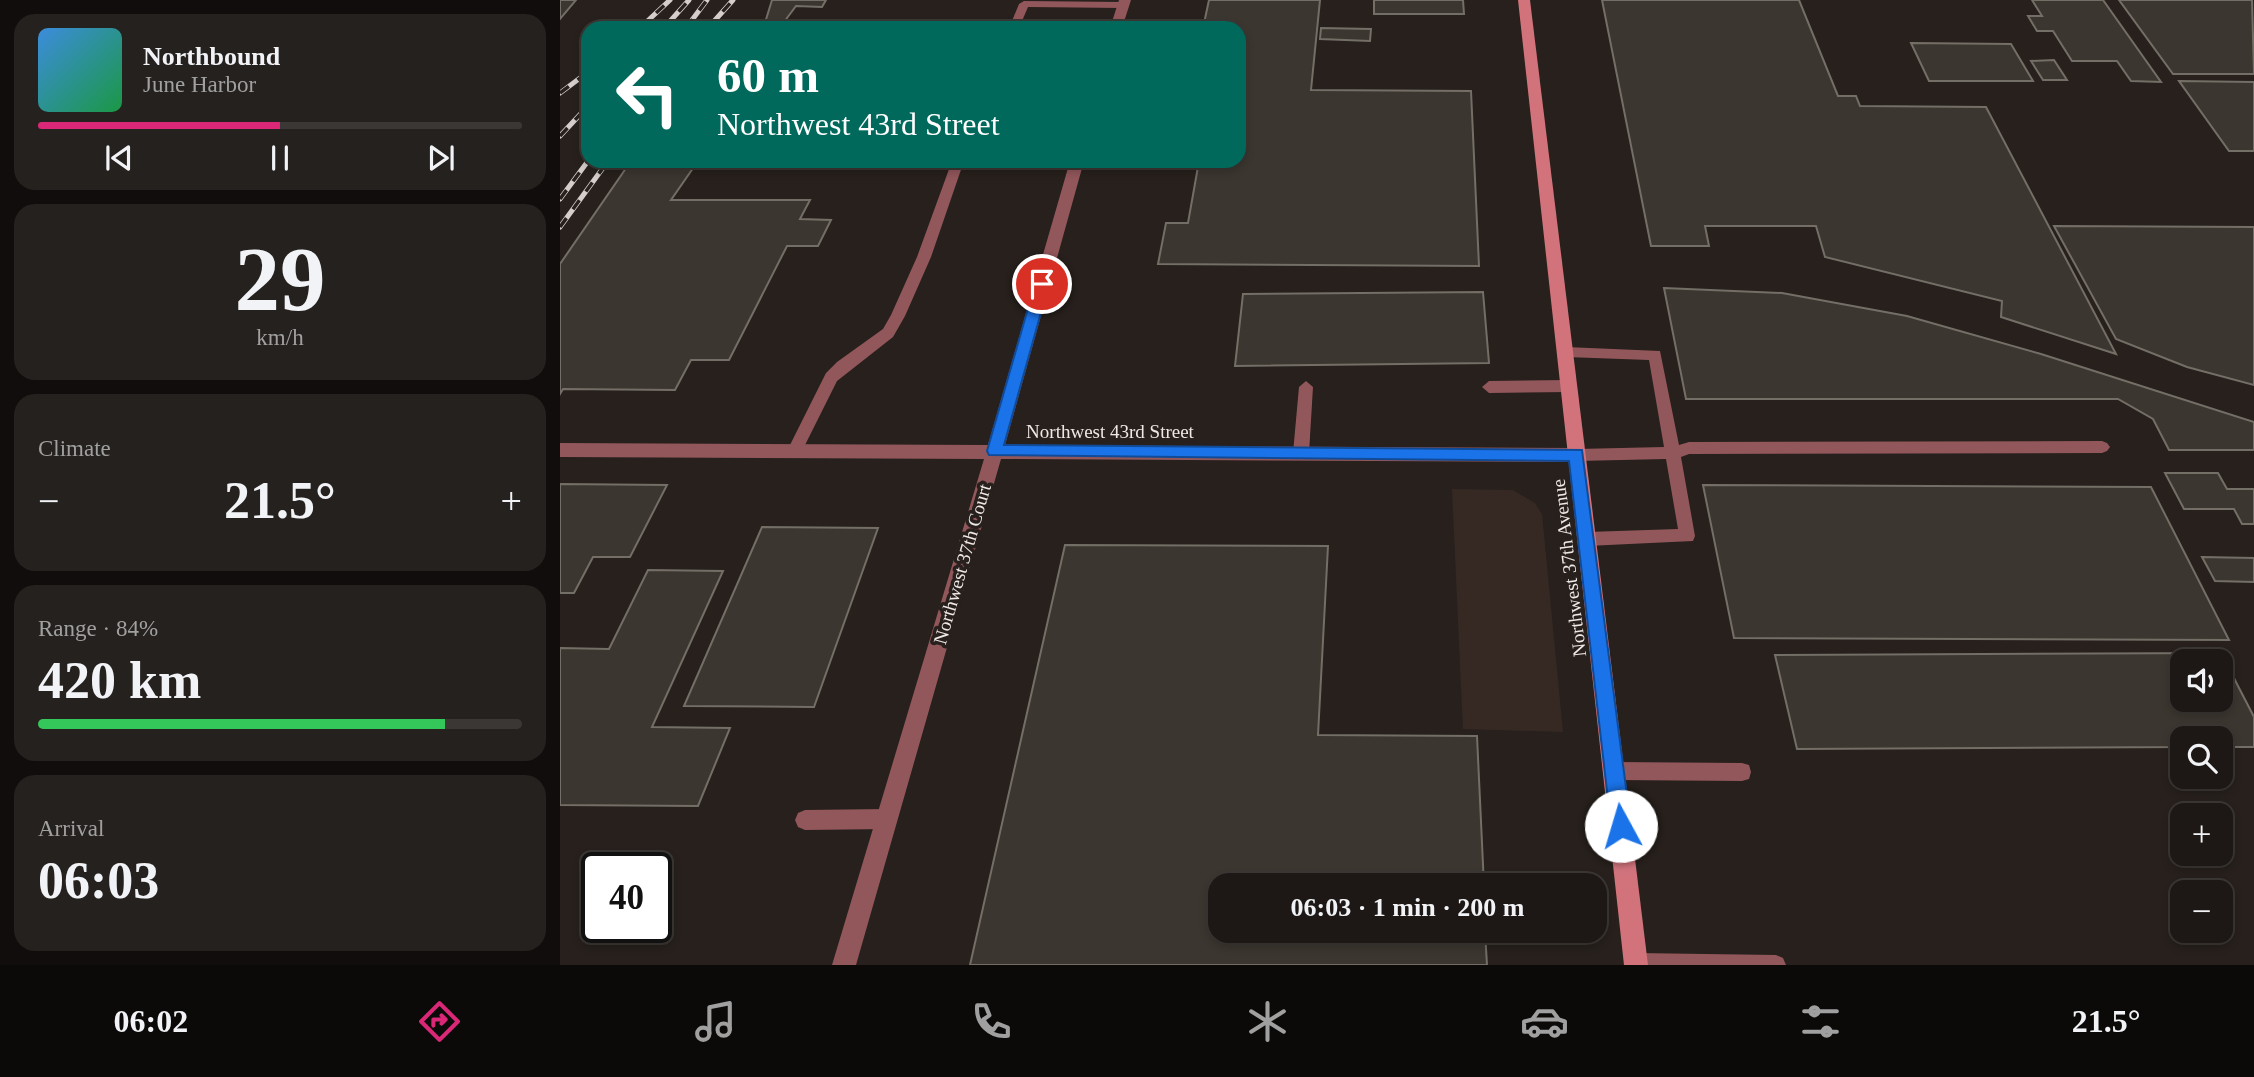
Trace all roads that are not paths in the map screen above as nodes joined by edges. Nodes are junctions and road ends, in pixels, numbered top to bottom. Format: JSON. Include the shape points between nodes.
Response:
{"nodes":[{"id":1,"x":1524,"y":0,"type":"edge"},
{"id":2,"x":1124,"y":2,"type":"edge"},
{"id":3,"x":1017,"y":21,"type":"edge"},
{"id":4,"x":1118,"y":21,"type":"edge"},
{"id":5,"x":955,"y":168,"type":"edge"},
{"id":6,"x":1075,"y":168,"type":"edge"},
{"id":7,"x":1566,"y":352,"type":"junction"},
{"id":8,"x":1569,"y":386,"type":"junction"},
{"id":9,"x":1306,"y":387,"type":"dead end"},
{"id":10,"x":1489,"y":387,"type":"dead end"},
{"id":11,"x":2102,"y":447,"type":"dead end"},
{"id":12,"x":560,"y":450,"type":"edge"},
{"id":13,"x":796,"y":451,"type":"junction"},
{"id":14,"x":995,"y":451,"type":"junction"},
{"id":15,"x":1301,"y":453,"type":"junction"},
{"id":16,"x":1672,"y":453,"type":"junction"},
{"id":17,"x":1577,"y":455,"type":"junction"},
{"id":18,"x":1587,"y":539,"type":"junction"},
{"id":19,"x":1615,"y":771,"type":"junction"},
{"id":20,"x":1742,"y":772,"type":"dead end"},
{"id":21,"x":887,"y":819,"type":"junction"},
{"id":22,"x":805,"y":820,"type":"dead end"},
{"id":23,"x":1636,"y":964,"type":"edge"},
{"id":24,"x":844,"y":965,"type":"edge"},
{"id":25,"x":1776,"y":965,"type":"edge"}],
"edges":[{"from":1,"to":7,"type":"street","name":"Northwest 37th Avenue"},
{"from":2,"to":3,"type":"lane","via":[[1024,4]]},
{"from":2,"to":4,"type":"street"},
{"from":5,"to":13,"type":"lane","via":[[898,316],[888,333],[831,377]]},
{"from":6,"to":14,"type":"street","name":"Northwest 37th Court"},
{"from":7,"to":8,"type":"street","name":"Northwest 37th Avenue"},
{"from":7,"to":16,"type":"lane","via":[[1655,355]]},
{"from":8,"to":10,"type":"lane"},
{"from":8,"to":17,"type":"street","name":"Northwest 37th Avenue"},
{"from":9,"to":15,"type":"lane"},
{"from":11,"to":16,"type":"lane","via":[[1689,448]]},
{"from":12,"to":13,"type":"street","name":"Northwest 43rd Street"},
{"from":13,"to":14,"type":"street","name":"Northwest 43rd Street"},
{"from":14,"to":15,"type":"street","name":"Northwest 43rd Street"},
{"from":14,"to":21,"type":"street","name":"Northwest 37th Court"},
{"from":15,"to":17,"type":"street","name":"Northwest 43rd Street"},
{"from":16,"to":17,"type":"lane"},
{"from":16,"to":18,"type":"lane","via":[[1688,536]]},
{"from":17,"to":18,"type":"street","name":"Northwest 37th Avenue"},
{"from":18,"to":19,"type":"street","name":"Northwest 37th Avenue"},
{"from":19,"to":20,"type":"lane"},
{"from":19,"to":23,"type":"street","name":"Northwest 37th Avenue"},
{"from":21,"to":22,"type":"lane"},
{"from":21,"to":24,"type":"street","name":"Northwest 37th Court"},
{"from":23,"to":25,"type":"lane"}]}
